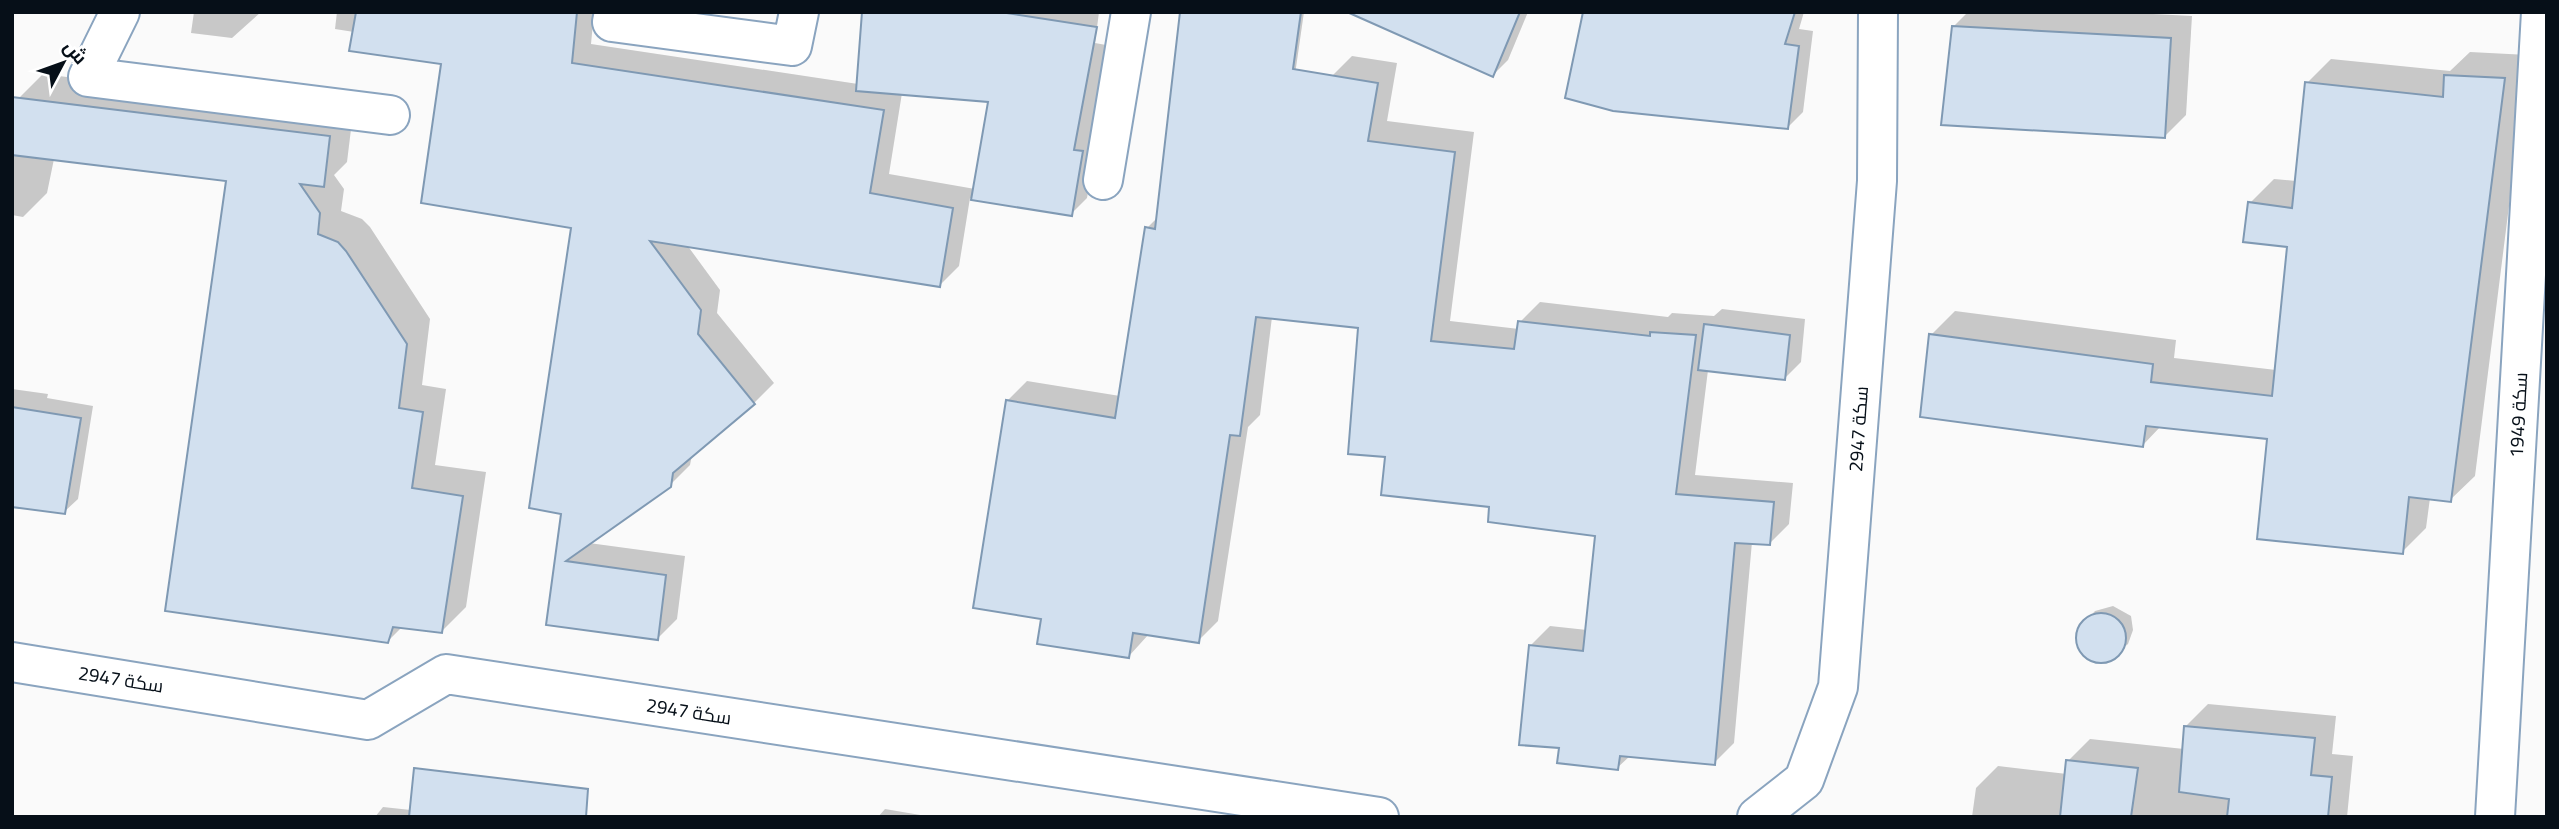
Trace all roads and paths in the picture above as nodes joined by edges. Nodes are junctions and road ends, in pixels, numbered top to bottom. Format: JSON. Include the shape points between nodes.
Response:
{"nodes":[{"id":1,"x":120,"y":12,"type":"edge"},
{"id":2,"x":614,"y":12,"type":"edge"},
{"id":3,"x":799,"y":12,"type":"edge"},
{"id":4,"x":1131,"y":12,"type":"edge"},
{"id":5,"x":1878,"y":12,"type":"edge"},
{"id":6,"x":2541,"y":12,"type":"edge"},
{"id":7,"x":390,"y":115,"type":"dead end"},
{"id":8,"x":1103,"y":180,"type":"dead end"},
{"id":9,"x":12,"y":662,"type":"edge"},
{"id":10,"x":1379,"y":817,"type":"edge"},
{"id":11,"x":1757,"y":817,"type":"edge"},
{"id":12,"x":2495,"y":817,"type":"edge"}],
"edges":[{"from":1,"to":7,"type":"street","via":[[88,77]]},
{"from":2,"to":3,"type":"street","via":[[612,22],[792,46]]},
{"from":4,"to":8,"type":"street"},
{"from":5,"to":11,"type":"street","name":"سكة 2947","via":[[1877,181],[1838,687],[1804,780]]},
{"from":6,"to":12,"type":"street","name":"سكة 1949"},
{"from":9,"to":10,"type":"street","name":"سكة 2947","via":[[368,720],[446,674]]}]}
